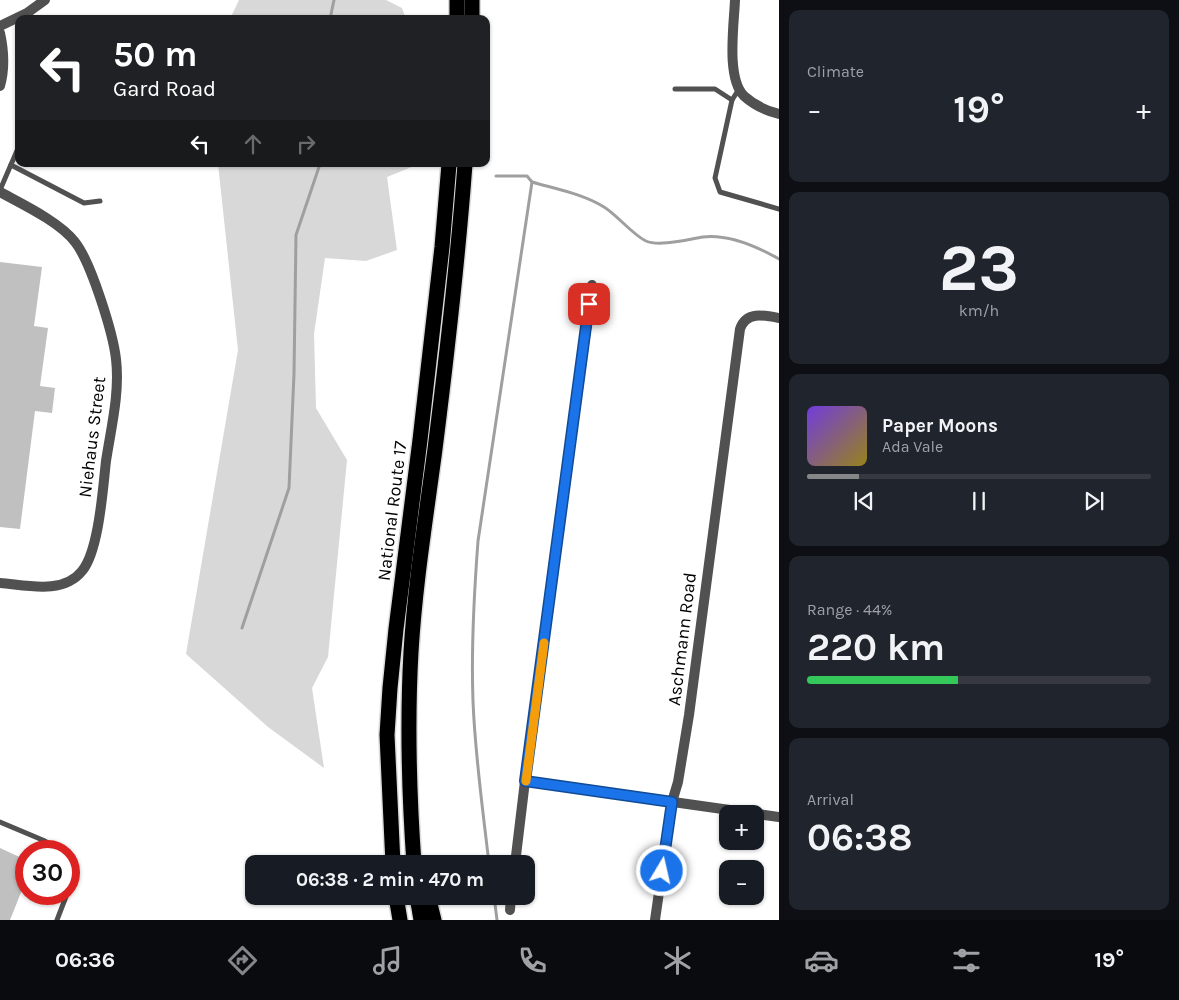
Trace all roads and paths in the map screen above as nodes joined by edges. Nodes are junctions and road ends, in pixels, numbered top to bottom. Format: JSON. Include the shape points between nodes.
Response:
{"nodes":[{"id":1,"x":45,"y":0,"type":"edge"},
{"id":2,"x":457,"y":0,"type":"edge"},
{"id":3,"x":472,"y":0,"type":"edge"},
{"id":4,"x":735,"y":0,"type":"edge"},
{"id":5,"x":23,"y":15,"type":"edge"},
{"id":6,"x":457,"y":15,"type":"edge"},
{"id":7,"x":472,"y":15,"type":"edge"},
{"id":8,"x":15,"y":19,"type":"edge"},
{"id":9,"x":0,"y":26,"type":"edge"},
{"id":10,"x":0,"y":33,"type":"edge"},
{"id":11,"x":0,"y":86,"type":"edge"},
{"id":12,"x":675,"y":89,"type":"dead end"},
{"id":13,"x":739,"y":89,"type":"junction"},
{"id":14,"x":732,"y":100,"type":"junction"},
{"id":15,"x":779,"y":114,"type":"edge"},
{"id":16,"x":15,"y":156,"type":"edge"},
{"id":17,"x":11,"y":165,"type":"junction"},
{"id":18,"x":449,"y":167,"type":"edge"},
{"id":19,"x":465,"y":167,"type":"edge"},
{"id":20,"x":0,"y":191,"type":"edge"},
{"id":21,"x":100,"y":201,"type":"dead end"},
{"id":22,"x":779,"y":209,"type":"edge"},
{"id":23,"x":592,"y":285,"type":"dead end"},
{"id":24,"x":779,"y":318,"type":"edge"},
{"id":25,"x":0,"y":582,"type":"edge"},
{"id":26,"x":387,"y":735,"type":"junction"},
{"id":27,"x":525,"y":781,"type":"junction"},
{"id":28,"x":672,"y":802,"type":"junction"},
{"id":29,"x":410,"y":816,"type":"junction"},
{"id":30,"x":779,"y":817,"type":"edge"},
{"id":31,"x":0,"y":822,"type":"edge"},
{"id":32,"x":40,"y":840,"type":"edge"},
{"id":33,"x":383,"y":855,"type":"edge"},
{"id":34,"x":393,"y":855,"type":"edge"},
{"id":35,"x":413,"y":855,"type":"edge"},
{"id":36,"x":419,"y":855,"type":"edge"},
{"id":37,"x":517,"y":855,"type":"edge"},
{"id":38,"x":63,"y":905,"type":"edge"},
{"id":39,"x":388,"y":905,"type":"edge"},
{"id":40,"x":398,"y":905,"type":"edge"},
{"id":41,"x":418,"y":905,"type":"edge"},
{"id":42,"x":430,"y":905,"type":"edge"},
{"id":43,"x":510,"y":905,"type":"edge"},
{"id":44,"x":510,"y":910,"type":"dead end"},
{"id":45,"x":57,"y":920,"type":"edge"},
{"id":46,"x":390,"y":920,"type":"edge"},
{"id":47,"x":400,"y":920,"type":"edge"},
{"id":48,"x":421,"y":920,"type":"edge"},
{"id":49,"x":434,"y":920,"type":"edge"},
{"id":50,"x":655,"y":920,"type":"edge"}],
"edges":[{"from":1,"to":5,"type":"street"},
{"from":2,"to":6,"type":"highway"},
{"from":3,"to":7,"type":"highway"},
{"from":4,"to":13,"type":"street","via":[[734,71]]},
{"from":8,"to":9,"type":"street"},
{"from":10,"to":11,"type":"street","via":[[4,59]]},
{"from":12,"to":14,"type":"lane","via":[[715,90]]},
{"from":13,"to":14,"type":"lane"},
{"from":13,"to":15,"type":"street","via":[[755,104]]},
{"from":14,"to":22,"type":"lane","via":[[715,178],[720,192]]},
{"from":16,"to":17,"type":"lane"},
{"from":17,"to":20,"type":"lane"},
{"from":17,"to":21,"type":"lane","via":[[84,203]]},
{"from":18,"to":26,"type":"highway","name":"National Route 17","via":[[396,629]]},
{"from":19,"to":29,"type":"highway","via":[[455,284],[411,652],[408,717]]},
{"from":20,"to":25,"type":"street","name":"Niehaus Street","via":[[60,228],[76,243],[91,274],[113,343],[117,387],[94,540],[83,570],[65,583],[54,586]]},
{"from":23,"to":27,"type":"street"},
{"from":24,"to":28,"type":"street","name":"Aschmann Road","via":[[755,315],[742,323],[740,329],[689,715]]},
{"from":26,"to":33,"type":"highway","via":[[382,775]]},
{"from":26,"to":34,"type":"highway","name":"National Route 17"},
{"from":27,"to":28,"type":"street"},
{"from":27,"to":37,"type":"street"},
{"from":28,"to":30,"type":"street"},
{"from":28,"to":50,"type":"street","name":"Aschmann Road"},
{"from":29,"to":35,"type":"highway"},
{"from":29,"to":36,"type":"highway"},
{"from":31,"to":32,"type":"lane"},
{"from":38,"to":45,"type":"lane"},
{"from":39,"to":46,"type":"highway"},
{"from":40,"to":47,"type":"highway"},
{"from":41,"to":48,"type":"highway"},
{"from":42,"to":49,"type":"highway"},
{"from":43,"to":44,"type":"street"}]}
